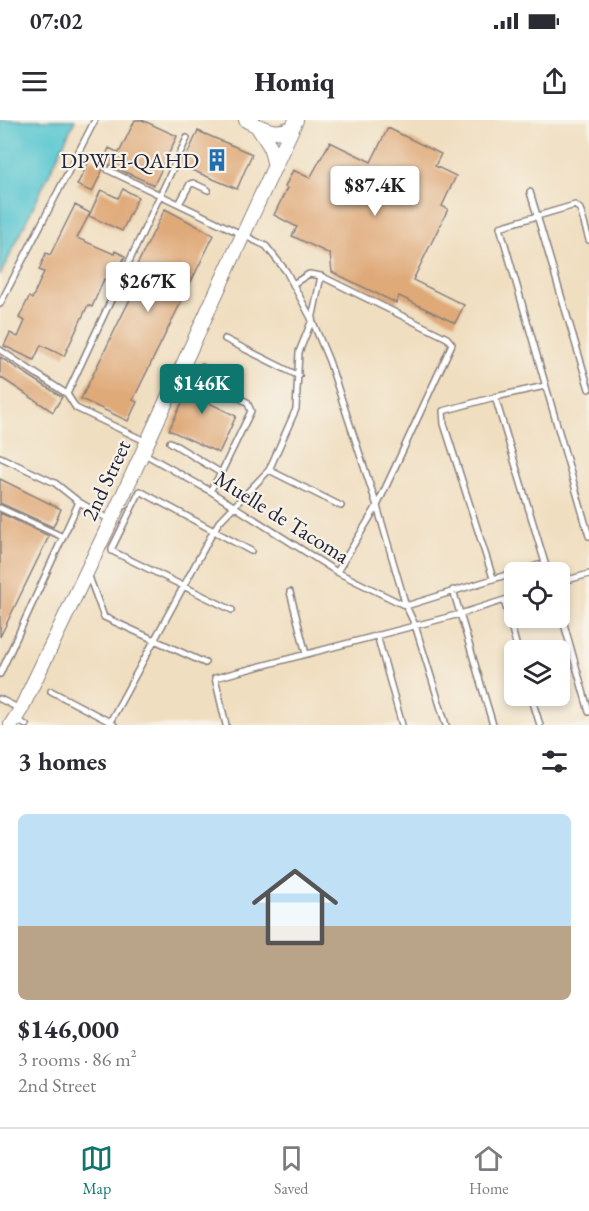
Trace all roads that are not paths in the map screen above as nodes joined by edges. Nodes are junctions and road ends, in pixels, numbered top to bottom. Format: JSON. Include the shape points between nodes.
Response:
{"nodes":[{"id":1,"x":95,"y":120,"type":"edge"},
{"id":2,"x":251,"y":123,"type":"edge"},
{"id":3,"x":294,"y":123,"type":"edge"},
{"id":4,"x":187,"y":138,"type":"dead end"},
{"id":5,"x":275,"y":166,"type":"junction"},
{"id":6,"x":108,"y":170,"type":"dead end"},
{"id":7,"x":208,"y":190,"type":"dead end"},
{"id":8,"x":530,"y":192,"type":"dead end"},
{"id":9,"x":159,"y":194,"type":"junction"},
{"id":10,"x":179,"y":204,"type":"junction"},
{"id":11,"x":537,"y":216,"type":"junction"},
{"id":12,"x":242,"y":234,"type":"junction"},
{"id":13,"x":589,"y":240,"type":"edge"},
{"id":14,"x":321,"y":276,"type":"junction"},
{"id":15,"x":293,"y":284,"type":"junction"},
{"id":16,"x":0,"y":304,"type":"edge"},
{"id":17,"x":312,"y":320,"type":"junction"},
{"id":18,"x":225,"y":339,"type":"dead end"},
{"id":19,"x":0,"y":350,"type":"edge"},
{"id":20,"x":298,"y":376,"type":"junction"},
{"id":21,"x":544,"y":386,"type":"junction"},
{"id":22,"x":220,"y":388,"type":"dead end"},
{"id":23,"x":589,"y":389,"type":"edge"},
{"id":24,"x":67,"y":394,"type":"junction"},
{"id":25,"x":495,"y":398,"type":"junction"},
{"id":26,"x":170,"y":442,"type":"dead end"},
{"id":27,"x":145,"y":447,"type":"junction"},
{"id":28,"x":0,"y":457,"type":"edge"},
{"id":29,"x":269,"y":470,"type":"junction"},
{"id":30,"x":221,"y":473,"type":"junction"},
{"id":31,"x":210,"y":490,"type":"junction"},
{"id":32,"x":79,"y":502,"type":"junction"},
{"id":33,"x":341,"y":506,"type":"dead end"},
{"id":34,"x":377,"y":506,"type":"junction"},
{"id":35,"x":234,"y":507,"type":"junction"},
{"id":36,"x":0,"y":508,"type":"edge"},
{"id":37,"x":111,"y":521,"type":"junction"},
{"id":38,"x":213,"y":532,"type":"junction"},
{"id":39,"x":589,"y":536,"type":"edge"},
{"id":40,"x":63,"y":537,"type":"junction"},
{"id":41,"x":251,"y":551,"type":"dead end"},
{"id":42,"x":545,"y":562,"type":"edge"},
{"id":43,"x":87,"y":568,"type":"junction"},
{"id":44,"x":337,"y":572,"type":"junction"},
{"id":45,"x":589,"y":574,"type":"edge"},
{"id":46,"x":504,"y":575,"type":"edge"},
{"id":47,"x":493,"y":578,"type":"junction"},
{"id":48,"x":570,"y":579,"type":"edge"},
{"id":49,"x":183,"y":586,"type":"junction"},
{"id":50,"x":453,"y":590,"type":"junction"},
{"id":51,"x":290,"y":592,"type":"dead end"},
{"id":52,"x":504,"y":600,"type":"edge"},
{"id":53,"x":406,"y":606,"type":"junction"},
{"id":54,"x":232,"y":610,"type":"dead end"},
{"id":55,"x":460,"y":614,"type":"junction"},
{"id":56,"x":415,"y":625,"type":"junction"},
{"id":57,"x":565,"y":628,"type":"edge"},
{"id":58,"x":377,"y":635,"type":"junction"},
{"id":59,"x":153,"y":639,"type":"junction"},
{"id":60,"x":306,"y":654,"type":"junction"},
{"id":61,"x":205,"y":663,"type":"dead end"},
{"id":62,"x":1,"y":671,"type":"edge"},
{"id":63,"x":51,"y":692,"type":"dead end"},
{"id":64,"x":0,"y":699,"type":"edge"},
{"id":65,"x":534,"y":706,"type":"edge"},
{"id":66,"x":589,"y":712,"type":"edge"},
{"id":67,"x":18,"y":719,"type":"edge"},
{"id":68,"x":112,"y":724,"type":"edge"},
{"id":69,"x":226,"y":725,"type":"edge"},
{"id":70,"x":402,"y":725,"type":"edge"},
{"id":71,"x":446,"y":725,"type":"edge"},
{"id":72,"x":493,"y":725,"type":"edge"},
{"id":73,"x":540,"y":725,"type":"edge"}],
"edges":[{"from":1,"to":16,"type":"lane"},
{"from":2,"to":3,"type":"street","via":[[277,132],[286,131]]},
{"from":2,"to":5,"type":"street","via":[[270,146]]},
{"from":3,"to":5,"type":"street","name":"2nd Street"},
{"from":4,"to":9,"type":"lane"},
{"from":5,"to":12,"type":"street","name":"2nd Street"},
{"from":6,"to":9,"type":"lane"},
{"from":7,"to":10,"type":"lane","via":[[190,184]]},
{"from":8,"to":11,"type":"lane"},
{"from":9,"to":10,"type":"lane"},
{"from":9,"to":24,"type":"lane"},
{"from":10,"to":12,"type":"lane"},
{"from":11,"to":13,"type":"lane","via":[[578,206]]},
{"from":11,"to":21,"type":"lane","via":[[500,227]]},
{"from":11,"to":23,"type":"lane"},
{"from":12,"to":15,"type":"lane","via":[[266,246]]},
{"from":12,"to":27,"type":"street","name":"2nd Street"},
{"from":14,"to":15,"type":"lane","via":[[309,274]]},
{"from":14,"to":17,"type":"lane"},
{"from":14,"to":34,"type":"lane","via":[[451,340]]},
{"from":15,"to":17,"type":"lane"},
{"from":17,"to":20,"type":"lane","via":[[299,352]]},
{"from":17,"to":34,"type":"lane"},
{"from":18,"to":20,"type":"lane"},
{"from":19,"to":24,"type":"lane","name":"Muelle de Tacoma"},
{"from":20,"to":29,"type":"lane","via":[[296,410]]},
{"from":21,"to":25,"type":"lane"},
{"from":21,"to":39,"type":"lane"},
{"from":22,"to":30,"type":"lane","via":[[247,402],[251,411]]},
{"from":24,"to":27,"type":"lane","name":"Muelle de Tacoma","via":[[76,408]]},
{"from":25,"to":42,"type":"lane"},
{"from":25,"to":47,"type":"lane","via":[[443,411]]},
{"from":26,"to":30,"type":"lane"},
{"from":27,"to":31,"type":"lane","name":"Muelle de Tacoma"},
{"from":27,"to":37,"type":"street","name":"2nd Street"},
{"from":28,"to":32,"type":"lane","via":[[54,483]]},
{"from":29,"to":33,"type":"lane"},
{"from":29,"to":35,"type":"lane"},
{"from":30,"to":31,"type":"lane"},
{"from":31,"to":35,"type":"lane","name":"Muelle de Tacoma"},
{"from":32,"to":37,"type":"lane"},
{"from":32,"to":40,"type":"lane"},
{"from":34,"to":44,"type":"lane"},
{"from":34,"to":53,"type":"lane"},
{"from":35,"to":38,"type":"lane"},
{"from":35,"to":44,"type":"lane","name":"Muelle de Tacoma"},
{"from":36,"to":40,"type":"lane"},
{"from":37,"to":43,"type":"street","name":"2nd Street"},
{"from":38,"to":41,"type":"lane"},
{"from":38,"to":49,"type":"lane"},
{"from":38,"to":49,"type":"lane","via":[[139,491],[112,550]]},
{"from":40,"to":62,"type":"lane"},
{"from":43,"to":59,"type":"lane","via":[[104,618]]},
{"from":43,"to":67,"type":"street","name":"2nd Street"},
{"from":44,"to":53,"type":"lane","name":"Muelle de Tacoma"},
{"from":45,"to":48,"type":"lane"},
{"from":46,"to":47,"type":"lane"},
{"from":47,"to":50,"type":"lane"},
{"from":49,"to":54,"type":"lane"},
{"from":49,"to":59,"type":"lane"},
{"from":50,"to":53,"type":"lane"},
{"from":50,"to":55,"type":"lane"},
{"from":51,"to":60,"type":"lane"},
{"from":52,"to":55,"type":"lane"},
{"from":53,"to":56,"type":"lane"},
{"from":55,"to":56,"type":"lane"},
{"from":55,"to":72,"type":"lane"},
{"from":56,"to":58,"type":"lane"},
{"from":56,"to":71,"type":"lane"},
{"from":57,"to":66,"type":"lane"},
{"from":58,"to":60,"type":"lane"},
{"from":58,"to":70,"type":"lane"},
{"from":59,"to":61,"type":"lane"},
{"from":59,"to":68,"type":"lane"},
{"from":60,"to":69,"type":"lane","via":[[215,678]]},
{"from":63,"to":68,"type":"lane"},
{"from":64,"to":67,"type":"lane"},
{"from":65,"to":73,"type":"lane"}]}
